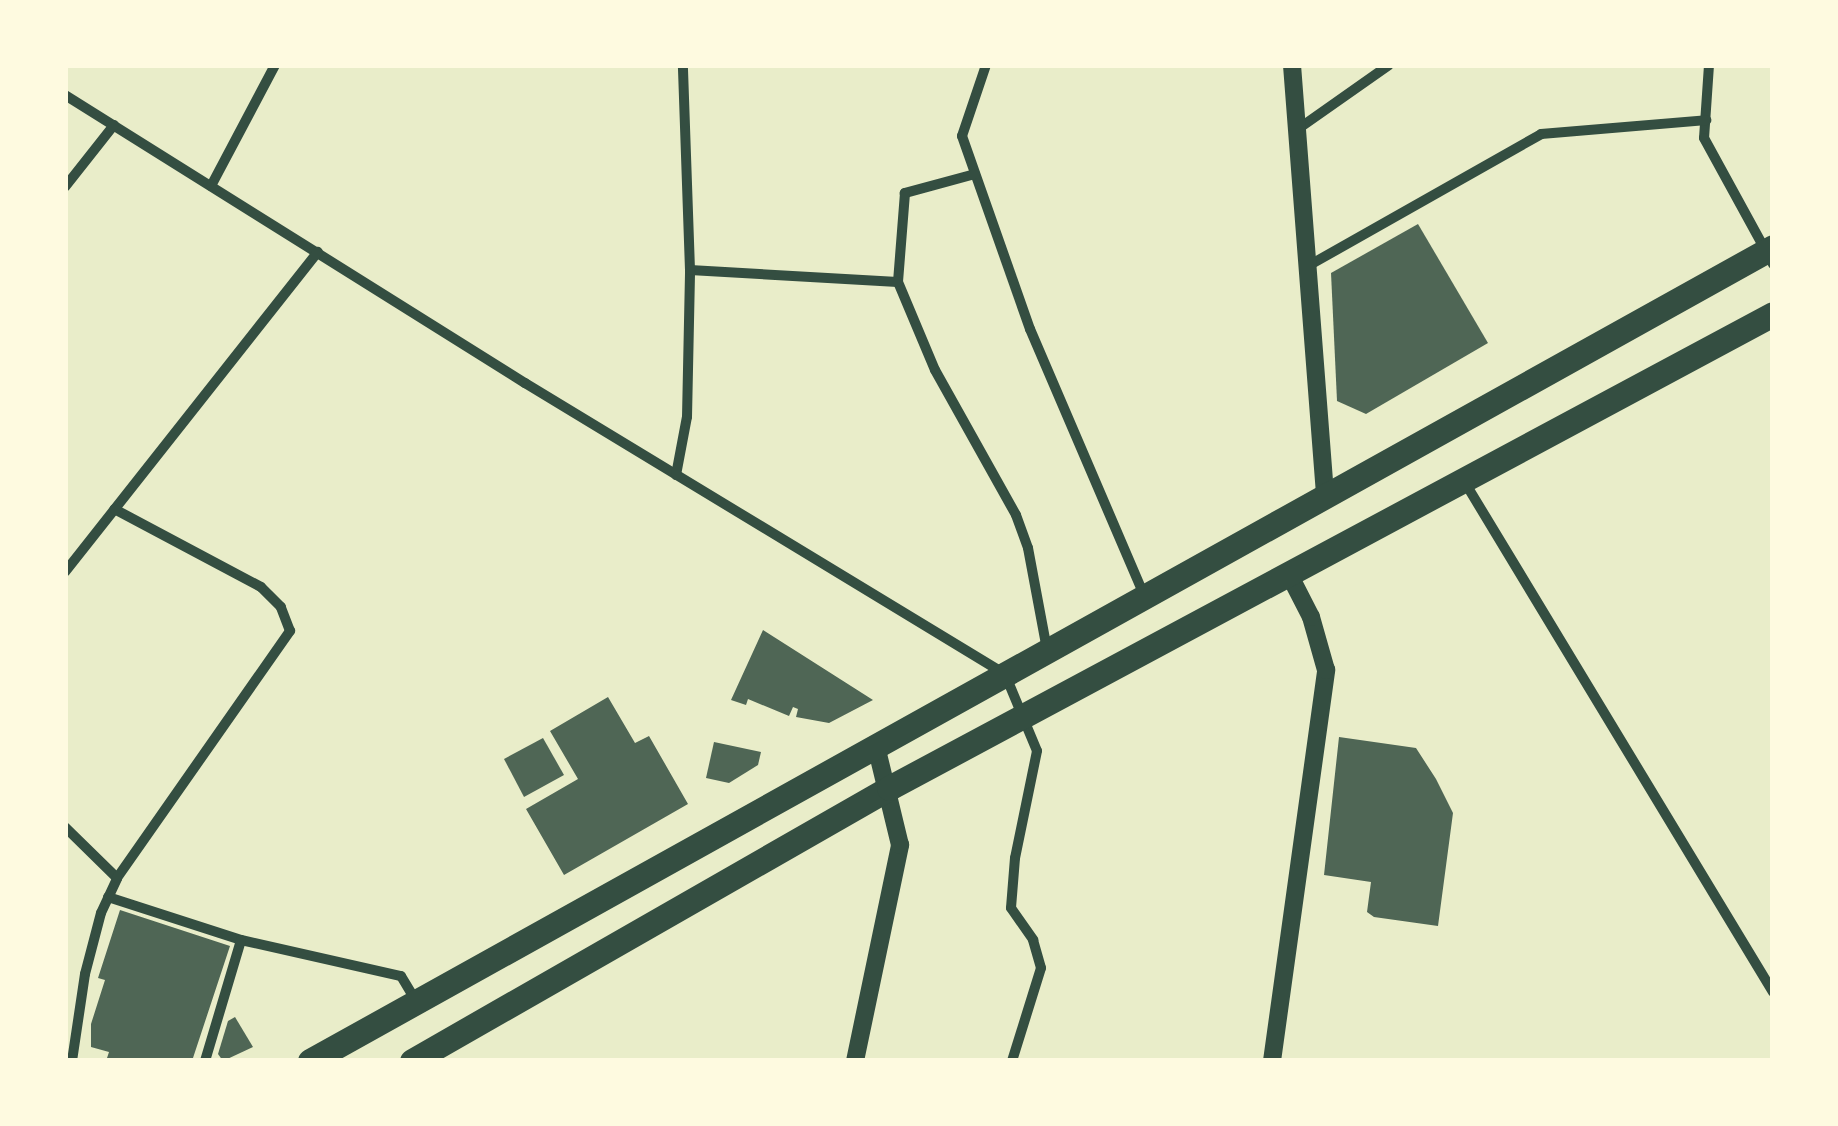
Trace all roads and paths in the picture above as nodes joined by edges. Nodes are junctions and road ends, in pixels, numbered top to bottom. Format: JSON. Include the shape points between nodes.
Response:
{"nodes":[{"id":1,"x":275,"y":65,"type":"edge"},
{"id":2,"x":683,"y":65,"type":"edge"},
{"id":3,"x":986,"y":65,"type":"edge"},
{"id":4,"x":1292,"y":65,"type":"edge"},
{"id":5,"x":1388,"y":65,"type":"edge"},
{"id":6,"x":1709,"y":65,"type":"edge"},
{"id":7,"x":65,"y":95,"type":"edge"},
{"id":8,"x":1706,"y":120,"type":"junction"},
{"id":9,"x":114,"y":125,"type":"junction"},
{"id":10,"x":1298,"y":129,"type":"junction"},
{"id":11,"x":976,"y":174,"type":"junction"},
{"id":12,"x":211,"y":186,"type":"junction"},
{"id":13,"x":65,"y":187,"type":"edge"},
{"id":14,"x":318,"y":252,"type":"junction"},
{"id":15,"x":1771,"y":254,"type":"edge"},
{"id":16,"x":1308,"y":266,"type":"junction"},
{"id":17,"x":690,"y":270,"type":"junction"},
{"id":18,"x":898,"y":282,"type":"junction"},
{"id":19,"x":1773,"y":314,"type":"edge"},
{"id":20,"x":676,"y":475,"type":"junction"},
{"id":21,"x":1464,"y":480,"type":"junction"},
{"id":22,"x":1325,"y":497,"type":"junction"},
{"id":23,"x":114,"y":509,"type":"junction"},
{"id":24,"x":65,"y":572,"type":"edge"},
{"id":25,"x":1290,"y":576,"type":"junction"},
{"id":26,"x":1144,"y":596,"type":"junction"},
{"id":27,"x":1047,"y":650,"type":"junction"},
{"id":28,"x":1005,"y":674,"type":"junction"},
{"id":29,"x":1022,"y":718,"type":"junction"},
{"id":30,"x":876,"y":746,"type":"junction"},
{"id":31,"x":889,"y":788,"type":"junction"},
{"id":32,"x":65,"y":827,"type":"edge"},
{"id":33,"x":118,"y":878,"type":"junction"},
{"id":34,"x":108,"y":897,"type":"junction"},
{"id":35,"x":241,"y":940,"type":"junction"},
{"id":36,"x":1773,"y":992,"type":"edge"},
{"id":37,"x":416,"y":1001,"type":"junction"},
{"id":38,"x":72,"y":1061,"type":"edge"},
{"id":39,"x":205,"y":1061,"type":"edge"},
{"id":40,"x":310,"y":1061,"type":"edge"},
{"id":41,"x":412,"y":1061,"type":"edge"},
{"id":42,"x":855,"y":1061,"type":"edge"},
{"id":43,"x":1012,"y":1061,"type":"edge"},
{"id":44,"x":1272,"y":1061,"type":"edge"}],
"edges":[{"from":1,"to":12,"type":"street"},
{"from":2,"to":17,"type":"street"},
{"from":3,"to":11,"type":"street","via":[[962,136]]},
{"from":4,"to":10,"type":"street"},
{"from":5,"to":10,"type":"street"},
{"from":6,"to":8,"type":"street"},
{"from":7,"to":9,"type":"street"},
{"from":8,"to":15,"type":"street","via":[[1704,138]]},
{"from":8,"to":16,"type":"street","via":[[1541,134]]},
{"from":9,"to":12,"type":"street"},
{"from":9,"to":13,"type":"street"},
{"from":10,"to":16,"type":"street"},
{"from":11,"to":18,"type":"street","via":[[906,193]]},
{"from":11,"to":26,"type":"street","via":[[1030,329]]},
{"from":12,"to":14,"type":"street"},
{"from":14,"to":20,"type":"street"},
{"from":14,"to":23,"type":"street"},
{"from":15,"to":22,"type":"main road"},
{"from":16,"to":22,"type":"street"},
{"from":17,"to":18,"type":"street"},
{"from":17,"to":20,"type":"street","via":[[687,417]]},
{"from":18,"to":27,"type":"street","via":[[935,370],[1016,515]]},
{"from":19,"to":21,"type":"main road"},
{"from":20,"to":28,"type":"street"},
{"from":21,"to":25,"type":"main road"},
{"from":21,"to":36,"type":"street"},
{"from":22,"to":26,"type":"main road"},
{"from":23,"to":24,"type":"street"},
{"from":23,"to":33,"type":"street","via":[[261,587],[281,607],[290,631]]},
{"from":25,"to":29,"type":"main road"},
{"from":25,"to":44,"type":"street","via":[[1326,670]]},
{"from":26,"to":27,"type":"main road"},
{"from":27,"to":28,"type":"main road"},
{"from":28,"to":29,"type":"street"},
{"from":28,"to":30,"type":"main road"},
{"from":29,"to":31,"type":"main road"},
{"from":29,"to":43,"type":"street","via":[[1037,751],[1012,908],[1041,968]]},
{"from":30,"to":31,"type":"street"},
{"from":30,"to":37,"type":"main road"},
{"from":31,"to":41,"type":"main road","via":[[448,1047]]},
{"from":31,"to":42,"type":"street","via":[[900,845]]},
{"from":32,"to":33,"type":"street"},
{"from":33,"to":34,"type":"street"},
{"from":34,"to":35,"type":"street"},
{"from":34,"to":38,"type":"street","via":[[84,974]]},
{"from":35,"to":37,"type":"street","via":[[401,976]]},
{"from":35,"to":39,"type":"street"},
{"from":37,"to":40,"type":"main road"}]}
